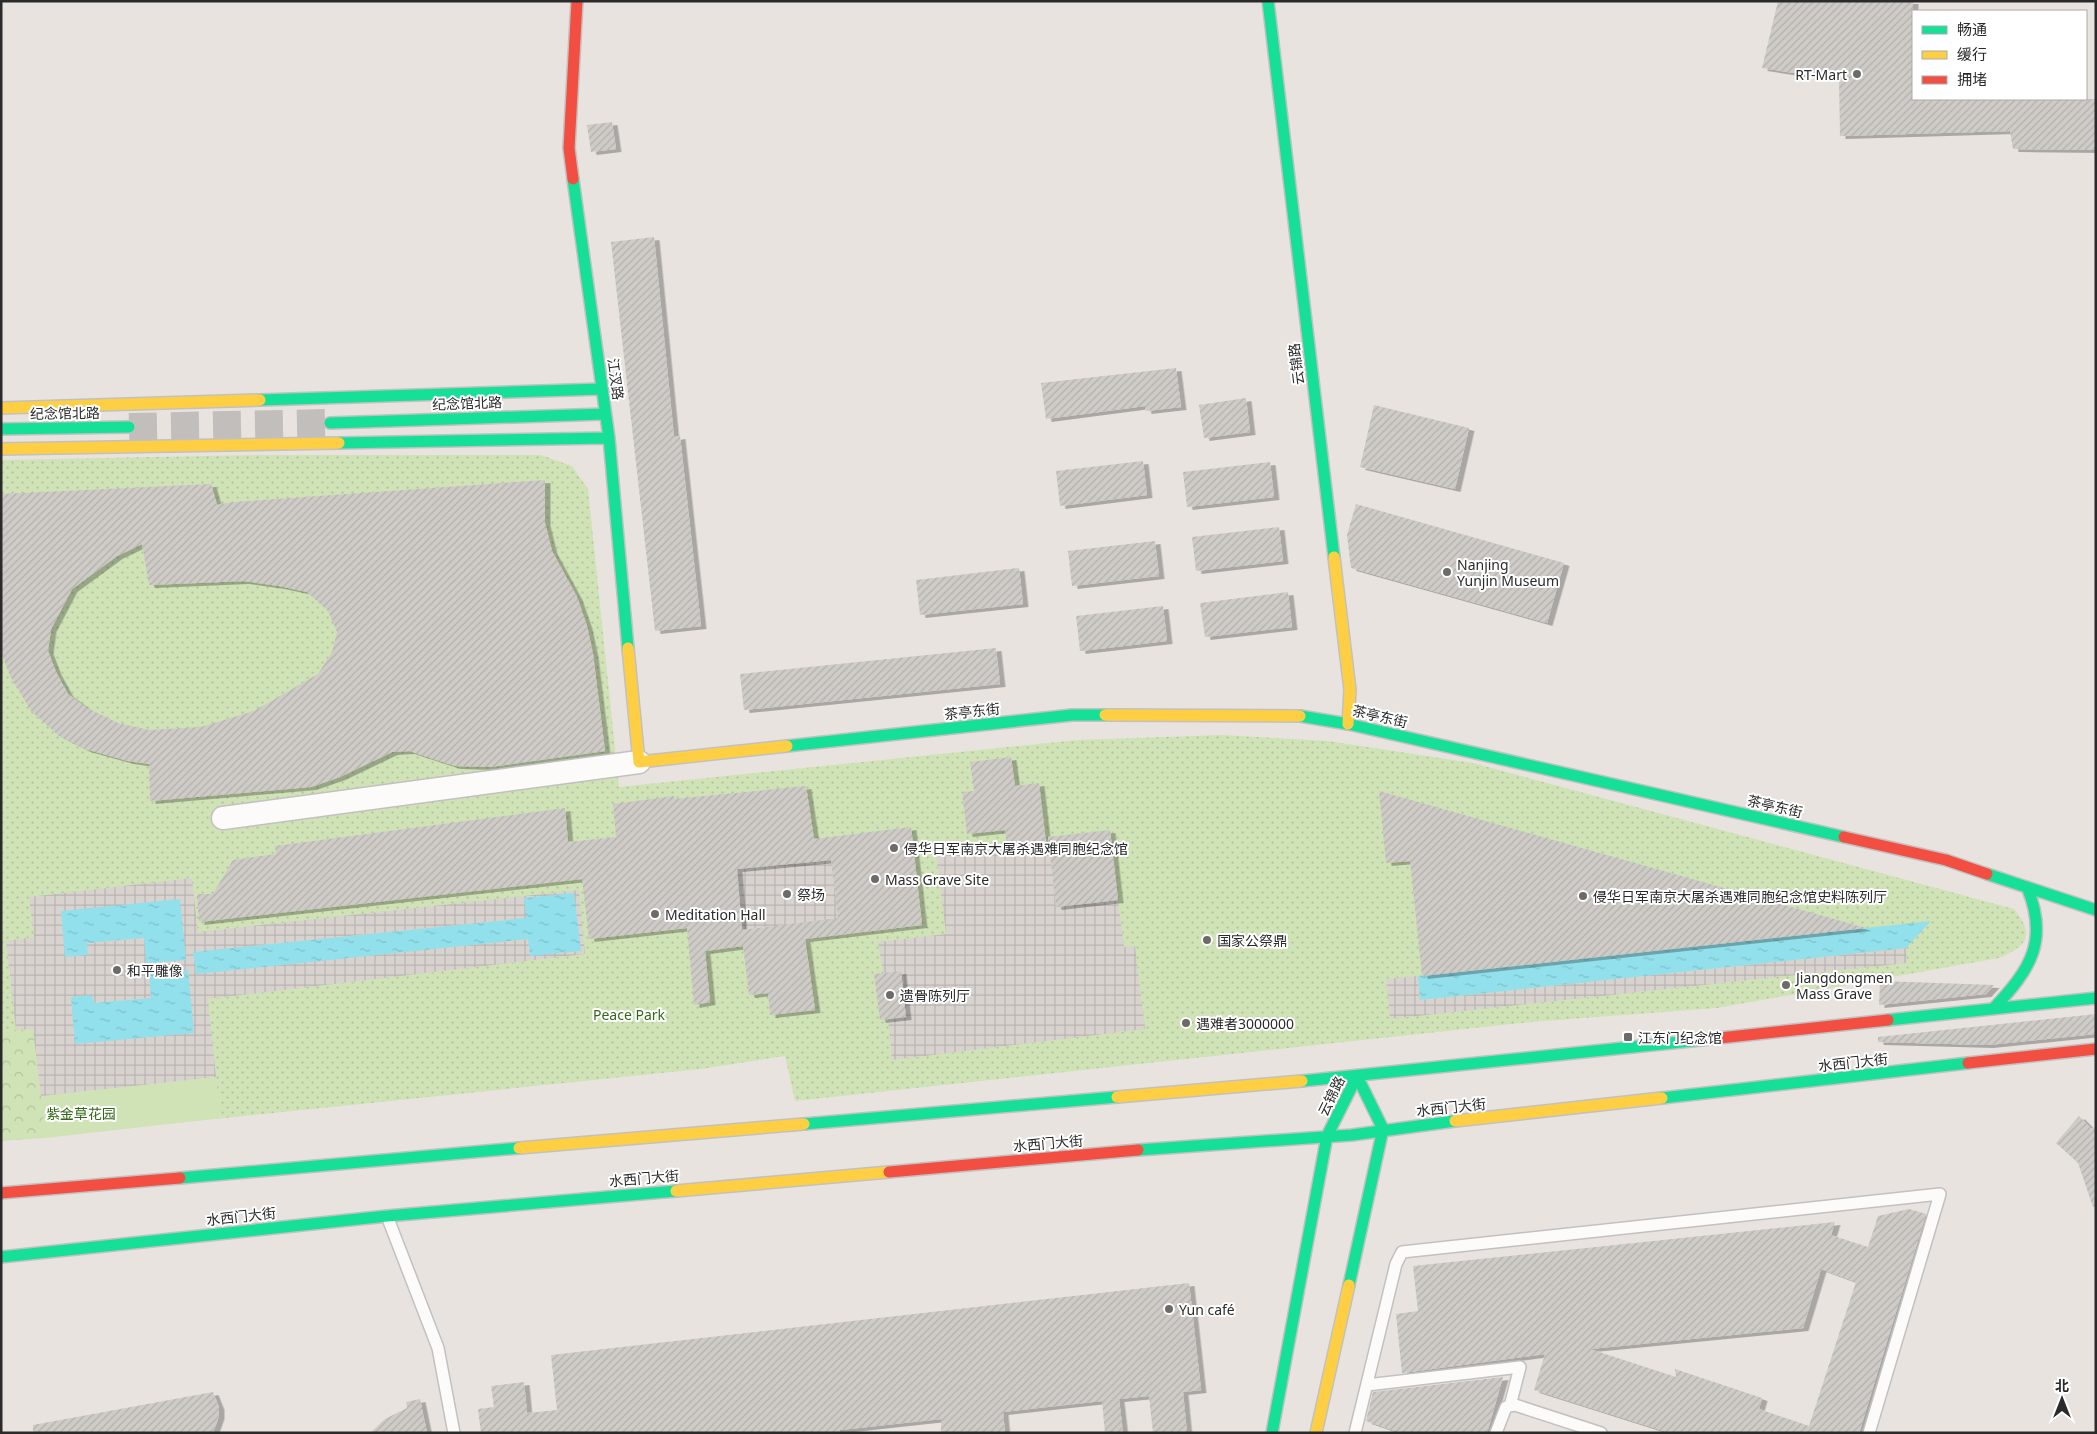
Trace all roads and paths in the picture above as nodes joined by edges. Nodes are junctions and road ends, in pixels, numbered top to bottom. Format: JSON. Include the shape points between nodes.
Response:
{"nodes":[{"id":1,"x":577,"y":1,"type":"edge"},
{"id":2,"x":1268,"y":1,"type":"edge"},
{"id":3,"x":602,"y":389,"type":"junction"},
{"id":4,"x":311,"y":398,"type":"junction"},
{"id":5,"x":253,"y":401,"type":"junction"},
{"id":6,"x":206,"y":402,"type":"junction"},
{"id":7,"x":148,"y":404,"type":"junction"},
{"id":8,"x":1,"y":408,"type":"edge"},
{"id":9,"x":188,"y":410,"type":"dead end"},
{"id":10,"x":267,"y":411,"type":"dead end"},
{"id":11,"x":298,"y":411,"type":"dead end"},
{"id":12,"x":606,"y":414,"type":"junction"},
{"id":13,"x":160,"y":416,"type":"dead end"},
{"id":14,"x":330,"y":423,"type":"tunnel mouth"},
{"id":15,"x":129,"y":427,"type":"tunnel mouth"},
{"id":16,"x":1,"y":429,"type":"edge"},
{"id":17,"x":270,"y":430,"type":"dead end"},
{"id":18,"x":298,"y":431,"type":"dead end"},
{"id":19,"x":160,"y":432,"type":"dead end"},
{"id":20,"x":185,"y":436,"type":"dead end"},
{"id":21,"x":609,"y":438,"type":"junction"},
{"id":22,"x":316,"y":443,"type":"junction"},
{"id":23,"x":256,"y":444,"type":"junction"},
{"id":24,"x":203,"y":445,"type":"junction"},
{"id":25,"x":146,"y":446,"type":"junction"},
{"id":26,"x":1,"y":449,"type":"edge"},
{"id":27,"x":1348,"y":724,"type":"junction"},
{"id":28,"x":639,"y":762,"type":"junction"},
{"id":29,"x":223,"y":818,"type":"dead end"},
{"id":30,"x":2027,"y":887,"type":"junction"},
{"id":31,"x":2096,"y":910,"type":"edge"},
{"id":32,"x":2096,"y":998,"type":"edge"},
{"id":33,"x":1994,"y":1008,"type":"junction"},
{"id":34,"x":2096,"y":1049,"type":"edge"},
{"id":35,"x":1357,"y":1076,"type":"junction"},
{"id":36,"x":1383,"y":1129,"type":"junction"},
{"id":37,"x":1327,"y":1136,"type":"junction"},
{"id":38,"x":1,"y":1193,"type":"edge"},
{"id":39,"x":387,"y":1216,"type":"junction"},
{"id":40,"x":14,"y":1255,"type":"junction"},
{"id":41,"x":1,"y":1257,"type":"edge"},
{"id":42,"x":1,"y":1263,"type":"edge"},
{"id":43,"x":1366,"y":1386,"type":"junction"},
{"id":44,"x":1510,"y":1406,"type":"junction"},
{"id":45,"x":454,"y":1433,"type":"edge"},
{"id":46,"x":1272,"y":1433,"type":"edge"},
{"id":47,"x":1316,"y":1433,"type":"edge"},
{"id":48,"x":1355,"y":1433,"type":"edge"},
{"id":49,"x":1496,"y":1433,"type":"edge"},
{"id":50,"x":1602,"y":1433,"type":"edge"},
{"id":51,"x":1868,"y":1433,"type":"edge"}],
"edges":[{"from":1,"to":3,"type":"street","name":"江汊路","via":[[569,148]]},
{"from":2,"to":27,"type":"street","name":"云锦路","via":[[1350,690]]},
{"from":3,"to":4,"type":"street"},
{"from":3,"to":12,"type":"street","name":"江汊路"},
{"from":4,"to":5,"type":"street"},
{"from":4,"to":11,"type":"street"},
{"from":5,"to":6,"type":"street"},
{"from":5,"to":10,"type":"street"},
{"from":6,"to":7,"type":"street"},
{"from":6,"to":9,"type":"street"},
{"from":7,"to":8,"type":"street"},
{"from":7,"to":13,"type":"street"},
{"from":12,"to":14,"type":"street","name":"纪念馆北路"},
{"from":12,"to":21,"type":"street","name":"江汊路"},
{"from":15,"to":16,"type":"street","name":"纪念馆北路"},
{"from":17,"to":23,"type":"street","via":[[268,437]]},
{"from":18,"to":22,"type":"street"},
{"from":19,"to":25,"type":"street","via":[[158,439]]},
{"from":20,"to":24,"type":"street"},
{"from":21,"to":22,"type":"street"},
{"from":21,"to":28,"type":"street","name":"江汊路"},
{"from":22,"to":23,"type":"street"},
{"from":23,"to":24,"type":"street"},
{"from":24,"to":25,"type":"street"},
{"from":25,"to":26,"type":"street"},
{"from":27,"to":28,"type":"street","name":"茶亭东街","via":[[1292,716],[1072,715]]},
{"from":27,"to":30,"type":"street","name":"茶亭东街","via":[[1946,860]]},
{"from":28,"to":29,"type":"street"},
{"from":30,"to":31,"type":"street","name":"茶亭东街"},
{"from":30,"to":33,"type":"street","via":[[2037,905],[2039,930],[2035,953],[2022,978]]},
{"from":32,"to":33,"type":"street"},
{"from":33,"to":35,"type":"street"},
{"from":34,"to":36,"type":"street","name":"水西门大街"},
{"from":35,"to":36,"type":"street","name":"云锦路"},
{"from":35,"to":37,"type":"street","name":"云锦路"},
{"from":35,"to":38,"type":"street"},
{"from":36,"to":37,"type":"street","name":"水西门大街"},
{"from":36,"to":47,"type":"street"},
{"from":37,"to":39,"type":"street","name":"水西门大街","via":[[1226,1142]]},
{"from":37,"to":46,"type":"street","name":"云锦路"},
{"from":39,"to":40,"type":"street","name":"水西门大街"},
{"from":39,"to":45,"type":"lane","via":[[438,1348]]},
{"from":40,"to":41,"type":"street","name":"水西门大街"},
{"from":40,"to":42,"type":"street"},
{"from":43,"to":44,"type":"lane","via":[[1520,1367]]},
{"from":43,"to":48,"type":"lane"},
{"from":43,"to":51,"type":"lane","via":[[1396,1264],[1402,1252],[1940,1194]]},
{"from":44,"to":49,"type":"lane","via":[[1506,1407]]},
{"from":44,"to":50,"type":"lane","via":[[1515,1404]]}]}
